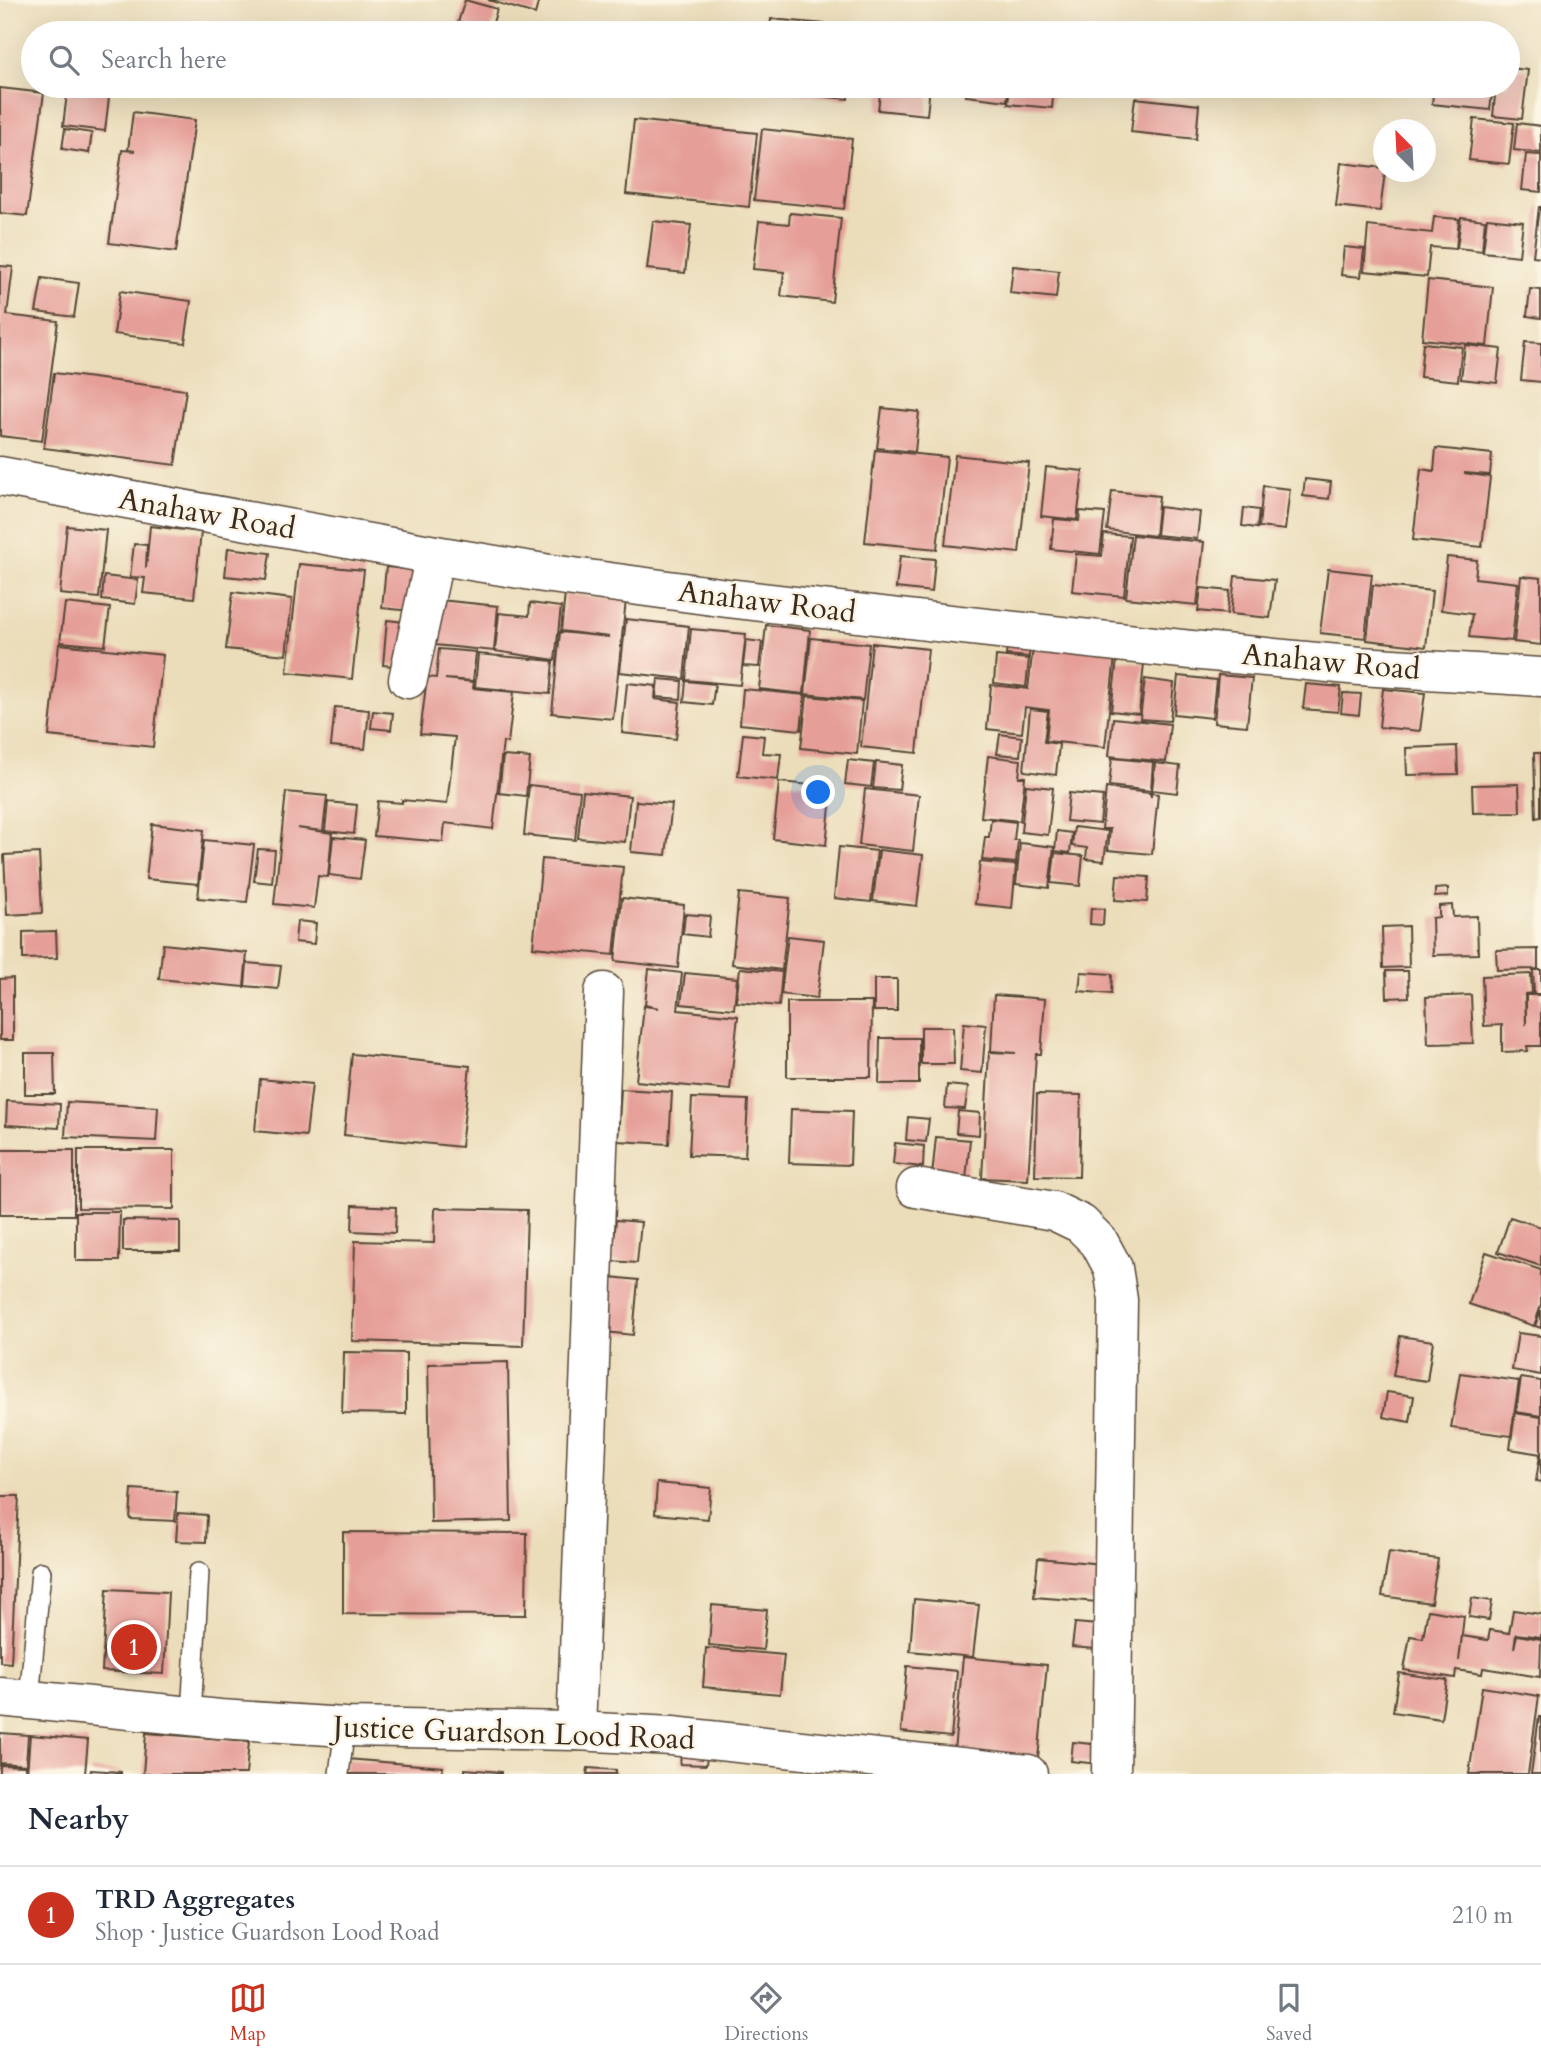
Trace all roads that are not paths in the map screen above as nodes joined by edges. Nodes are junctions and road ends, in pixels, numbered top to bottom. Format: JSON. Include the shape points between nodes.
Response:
{"nodes":[{"id":1,"x":0,"y":477,"type":"edge"},
{"id":2,"x":435,"y":555,"type":"junction"},
{"id":3,"x":1541,"y":677,"type":"edge"},
{"id":4,"x":408,"y":678,"type":"dead end"},
{"id":5,"x":604,"y":992,"type":"dead end"},
{"id":6,"x":916,"y":1188,"type":"dead end"},
{"id":7,"x":41,"y":1572,"type":"dead end"},
{"id":8,"x":199,"y":1572,"type":"dead end"},
{"id":9,"x":15,"y":1698,"type":"edge"},
{"id":10,"x":191,"y":1716,"type":"junction"},
{"id":11,"x":345,"y":1727,"type":"junction"},
{"id":12,"x":576,"y":1731,"type":"junction"},
{"id":13,"x":338,"y":1774,"type":"edge"},
{"id":14,"x":1028,"y":1774,"type":"edge"},
{"id":15,"x":1111,"y":1774,"type":"edge"}],
"edges":[{"from":1,"to":2,"type":"street","name":"Anahaw Road"},
{"from":2,"to":3,"type":"street","name":"Anahaw Road","via":[[952,624],[1360,666]]},
{"from":2,"to":4,"type":"street"},
{"from":5,"to":12,"type":"street"},
{"from":6,"to":15,"type":"street","via":[[1054,1211],[1081,1224],[1099,1242],[1113,1268],[1118,1300]]},
{"from":7,"to":9,"type":"lane"},
{"from":8,"to":10,"type":"lane"},
{"from":9,"to":10,"type":"street","name":"Justice Guardson Lood Road"},
{"from":10,"to":11,"type":"street","name":"Justice Guardson Lood Road"},
{"from":11,"to":12,"type":"street","name":"Justice Guardson Lood Road"},
{"from":11,"to":13,"type":"lane"},
{"from":12,"to":14,"type":"street","name":"Justice Guardson Lood Road","via":[[672,1736]]}]}
